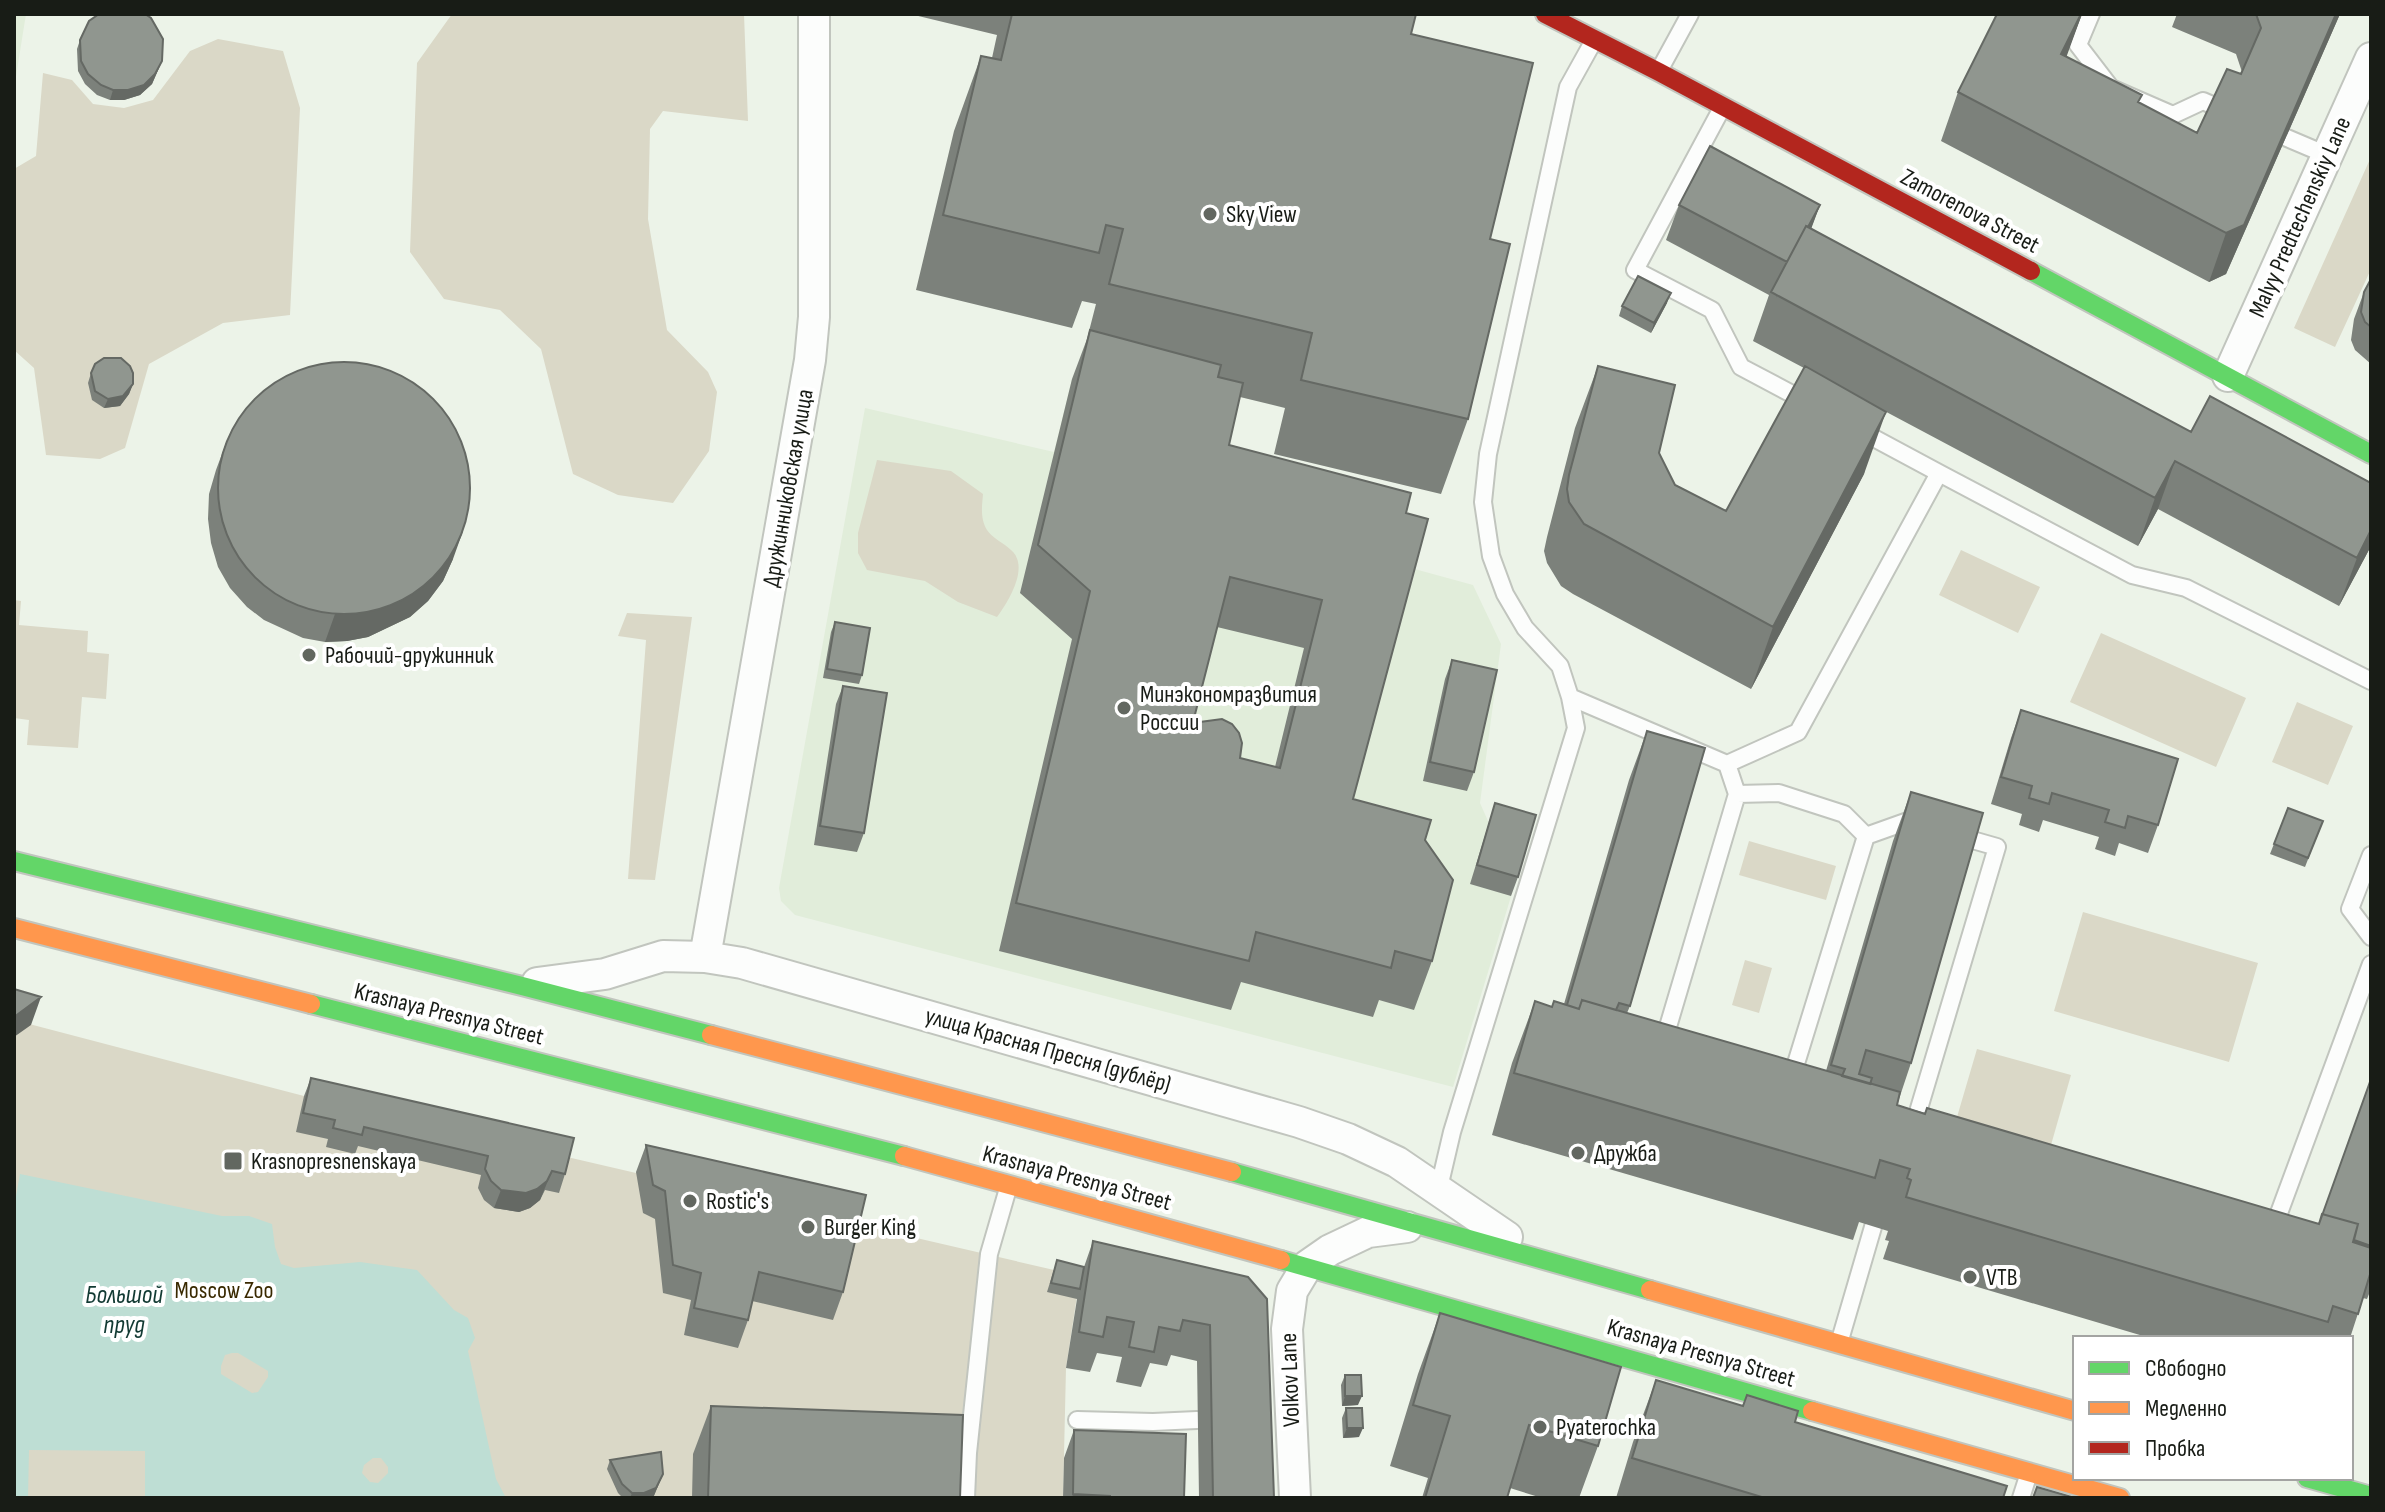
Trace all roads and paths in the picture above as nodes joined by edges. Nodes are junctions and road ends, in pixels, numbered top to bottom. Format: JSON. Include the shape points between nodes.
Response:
{"nodes":[{"id":1,"x":814,"y":14,"type":"edge"},
{"id":2,"x":1545,"y":14,"type":"edge"},
{"id":3,"x":1690,"y":14,"type":"edge"},
{"id":4,"x":2091,"y":14,"type":"edge"},
{"id":5,"x":1594,"y":39,"type":"junction"},
{"id":6,"x":2371,"y":58,"type":"edge"},
{"id":7,"x":1659,"y":72,"type":"junction"},
{"id":8,"x":1723,"y":106,"type":"junction"},
{"id":9,"x":2228,"y":112,"type":"edge"},
{"id":10,"x":2287,"y":138,"type":"edge"},
{"id":11,"x":2327,"y":155,"type":"junction"},
{"id":12,"x":2228,"y":376,"type":"junction"},
{"id":13,"x":1820,"y":409,"type":"edge"},
{"id":14,"x":1847,"y":423,"type":"edge"},
{"id":15,"x":2371,"y":454,"type":"edge"},
{"id":16,"x":1939,"y":473,"type":"junction"},
{"id":17,"x":2371,"y":681,"type":"edge"},
{"id":18,"x":1570,"y":697,"type":"junction"},
{"id":19,"x":1727,"y":764,"type":"junction"},
{"id":20,"x":1737,"y":794,"type":"junction"},
{"id":21,"x":1866,"y":836,"type":"junction"},
{"id":22,"x":2371,"y":855,"type":"edge"},
{"id":23,"x":14,"y":861,"type":"edge"},
{"id":24,"x":14,"y":928,"type":"edge"},
{"id":25,"x":2371,"y":937,"type":"edge"},
{"id":26,"x":705,"y":957,"type":"junction"},
{"id":27,"x":2371,"y":964,"type":"edge"},
{"id":28,"x":522,"y":986,"type":"junction"},
{"id":29,"x":1673,"y":1060,"type":"edge"},
{"id":30,"x":1786,"y":1093,"type":"edge"},
{"id":31,"x":1911,"y":1135,"type":"edge"},
{"id":32,"x":1009,"y":1183,"type":"junction"},
{"id":33,"x":1438,"y":1192,"type":"junction"},
{"id":34,"x":1429,"y":1225,"type":"junction"},
{"id":35,"x":1873,"y":1227,"type":"edge"},
{"id":36,"x":2255,"y":1232,"type":"edge"},
{"id":37,"x":1544,"y":1258,"type":"junction"},
{"id":38,"x":1307,"y":1266,"type":"junction"},
{"id":39,"x":1839,"y":1342,"type":"junction"},
{"id":40,"x":2073,"y":1410,"type":"edge"},
{"id":41,"x":1077,"y":1420,"type":"dead end"},
{"id":42,"x":1197,"y":1420,"type":"dead end"},
{"id":43,"x":2029,"y":1471,"type":"junction"},
{"id":44,"x":2314,"y":1480,"type":"edge"},
{"id":45,"x":2371,"y":1496,"type":"edge"},
{"id":46,"x":966,"y":1498,"type":"edge"},
{"id":47,"x":1295,"y":1498,"type":"edge"},
{"id":48,"x":2021,"y":1498,"type":"edge"},
{"id":49,"x":2120,"y":1498,"type":"edge"}],
"edges":[{"from":1,"to":26,"type":"street","name":"Дружинниковская улица","via":[[810,360]]},
{"from":2,"to":5,"type":"main road","name":"Zamorenova Street"},
{"from":3,"to":7,"type":"lane"},
{"from":4,"to":9,"type":"lane","via":[[2078,45],[2111,88],[2173,115],[2203,101]]},
{"from":5,"to":7,"type":"main road","name":"Zamorenova Street"},
{"from":5,"to":18,"type":"lane","via":[[1568,87],[1488,454],[1483,502],[1491,556],[1505,594],[1525,628],[1560,666]]},
{"from":6,"to":11,"type":"street","name":"Malyy Predtechenskiy Lane"},
{"from":7,"to":8,"type":"main road","name":"Zamorenova Street"},
{"from":8,"to":12,"type":"main road","name":"Zamorenova Street"},
{"from":8,"to":13,"type":"lane","via":[[1635,270],[1712,310],[1741,367]]},
{"from":10,"to":11,"type":"lane"},
{"from":11,"to":12,"type":"street","name":"Malyy Predtechenskiy Lane"},
{"from":12,"to":15,"type":"main road","name":"Zamorenova Street"},
{"from":14,"to":16,"type":"lane"},
{"from":16,"to":17,"type":"lane","via":[[2132,575],[2186,588]]},
{"from":16,"to":19,"type":"lane","via":[[1798,732]]},
{"from":18,"to":19,"type":"lane"},
{"from":18,"to":33,"type":"lane","via":[[1576,728]]},
{"from":19,"to":20,"type":"lane"},
{"from":20,"to":21,"type":"lane","via":[[1779,793],[1844,814]]},
{"from":20,"to":29,"type":"lane","via":[[1659,1056]]},
{"from":21,"to":30,"type":"lane"},
{"from":21,"to":31,"type":"lane","via":[[1908,821],[1997,847]]},
{"from":22,"to":25,"type":"lane","via":[[2350,909]]},
{"from":23,"to":28,"type":"main road","name":"Krasnaya Presnya Street"},
{"from":24,"to":32,"type":"main road","name":"Krasnaya Presnya Street"},
{"from":26,"to":28,"type":"street","name":"улица Красная Пресня (дублёр)","via":[[663,956],[605,974]]},
{"from":26,"to":33,"type":"street","name":"улица Красная Пресня (дублёр)","via":[[774,971],[1299,1122],[1397,1162]]},
{"from":27,"to":36,"type":"lane","via":[[2270,1236]]},
{"from":28,"to":34,"type":"main road","name":"Krasnaya Presnya Street"},
{"from":32,"to":38,"type":"main road","name":"Krasnaya Presnya Street"},
{"from":32,"to":46,"type":"lane","via":[[989,1254]]},
{"from":33,"to":37,"type":"street","name":"улица Красная Пресня (дублёр)"},
{"from":34,"to":37,"type":"main road","name":"Krasnaya Presnya Street"},
{"from":34,"to":38,"type":"street","via":[[1368,1232]]},
{"from":35,"to":39,"type":"lane"},
{"from":37,"to":39,"type":"main road","name":"Krasnaya Presnya Street"},
{"from":38,"to":43,"type":"main road","name":"Krasnaya Presnya Street"},
{"from":38,"to":47,"type":"street","name":"Volkov Lane","via":[[1292,1291],[1287,1329],[1284,1417]]},
{"from":39,"to":40,"type":"main road","name":"Krasnaya Presnya Street"},
{"from":41,"to":42,"type":"lane"},
{"from":43,"to":48,"type":"lane"},
{"from":43,"to":49,"type":"main road","name":"Krasnaya Presnya Street"},
{"from":44,"to":45,"type":"main road"}]}
